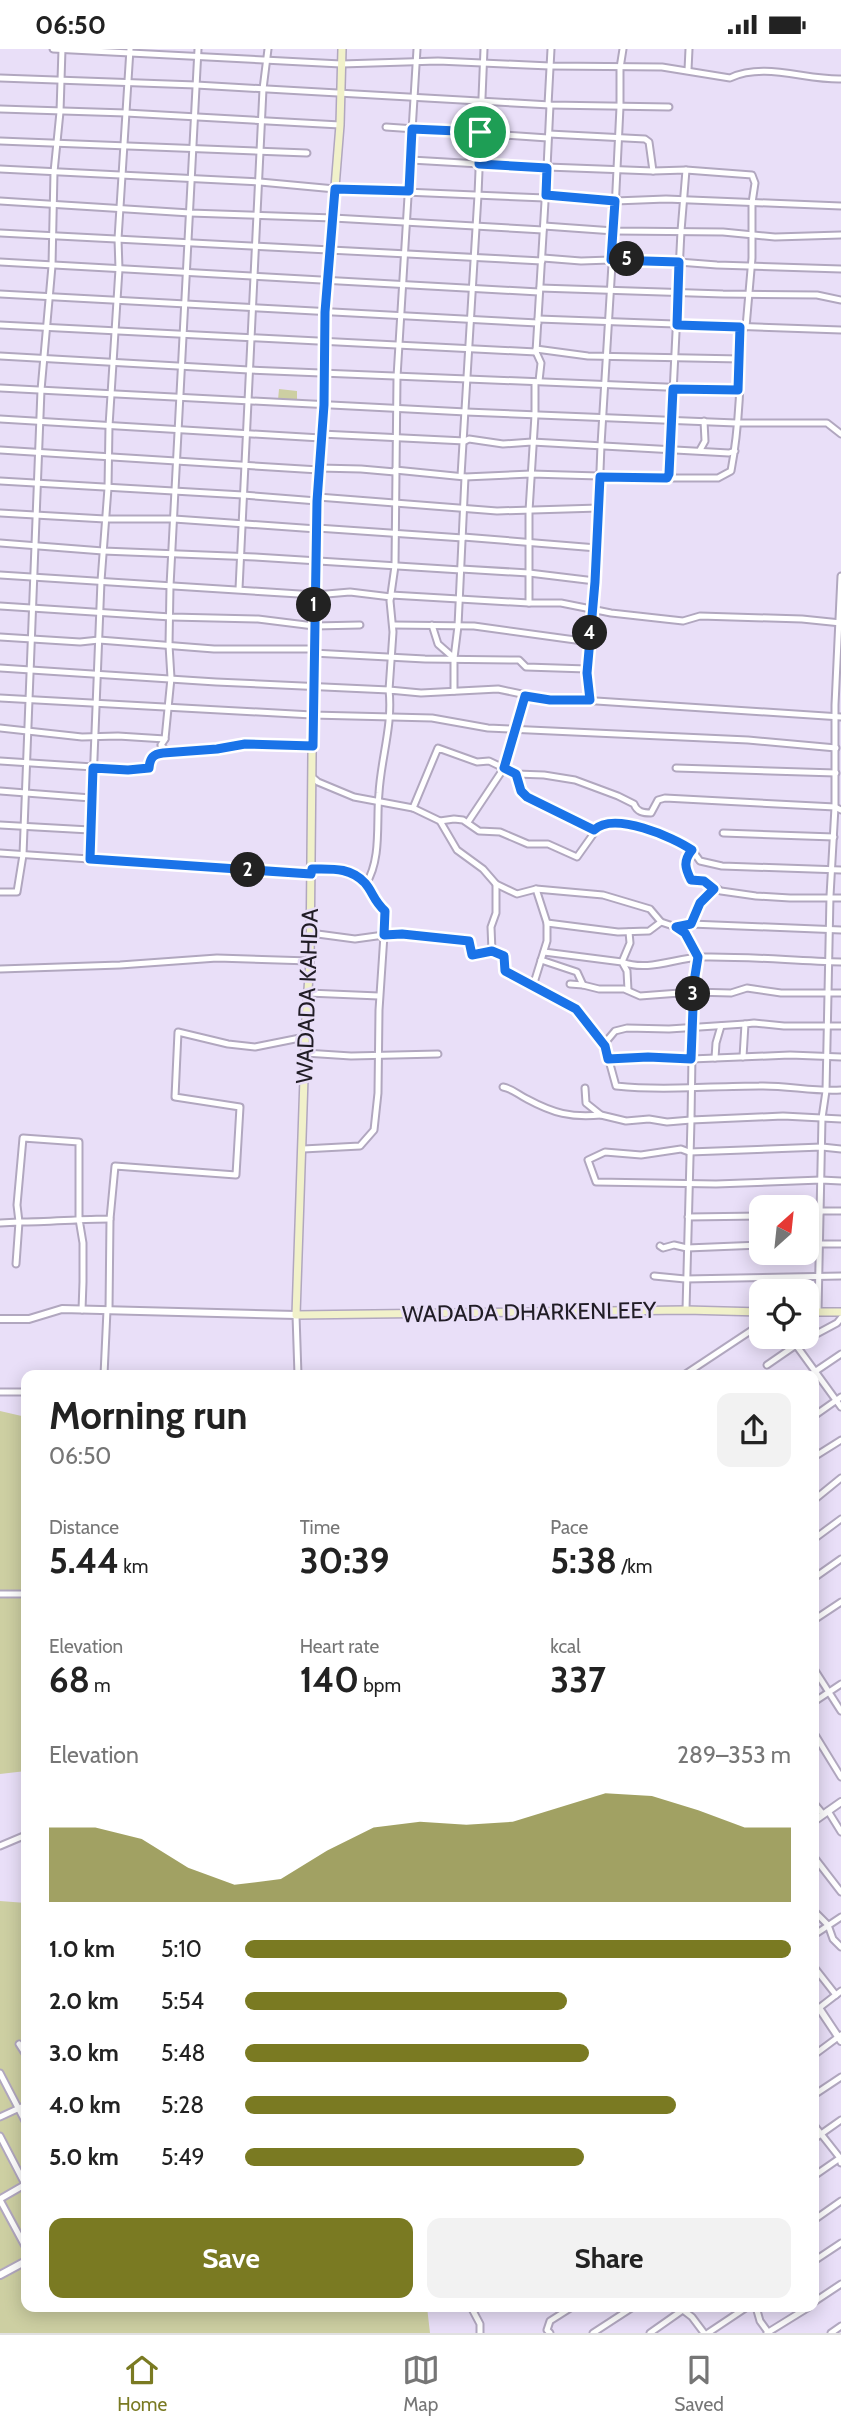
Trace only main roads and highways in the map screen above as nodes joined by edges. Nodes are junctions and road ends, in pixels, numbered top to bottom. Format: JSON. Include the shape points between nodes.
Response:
{"nodes":[{"id":1,"x":342,"y":49,"type":"edge"},
{"id":2,"x":749,"y":1312,"type":"edge"},
{"id":3,"x":819,"y":1312,"type":"edge"},
{"id":4,"x":841,"y":1312,"type":"edge"},
{"id":5,"x":296,"y":1315,"type":"joint"}],
"edges":[{"from":1,"to":5,"type":"main road","name":"WADADA KAHDA","via":[[319,469],[310,961]]},
{"from":2,"to":5,"type":"main road","name":"WADADA DHARKENLEEY"},
{"from":3,"to":4,"type":"main road"}]}
